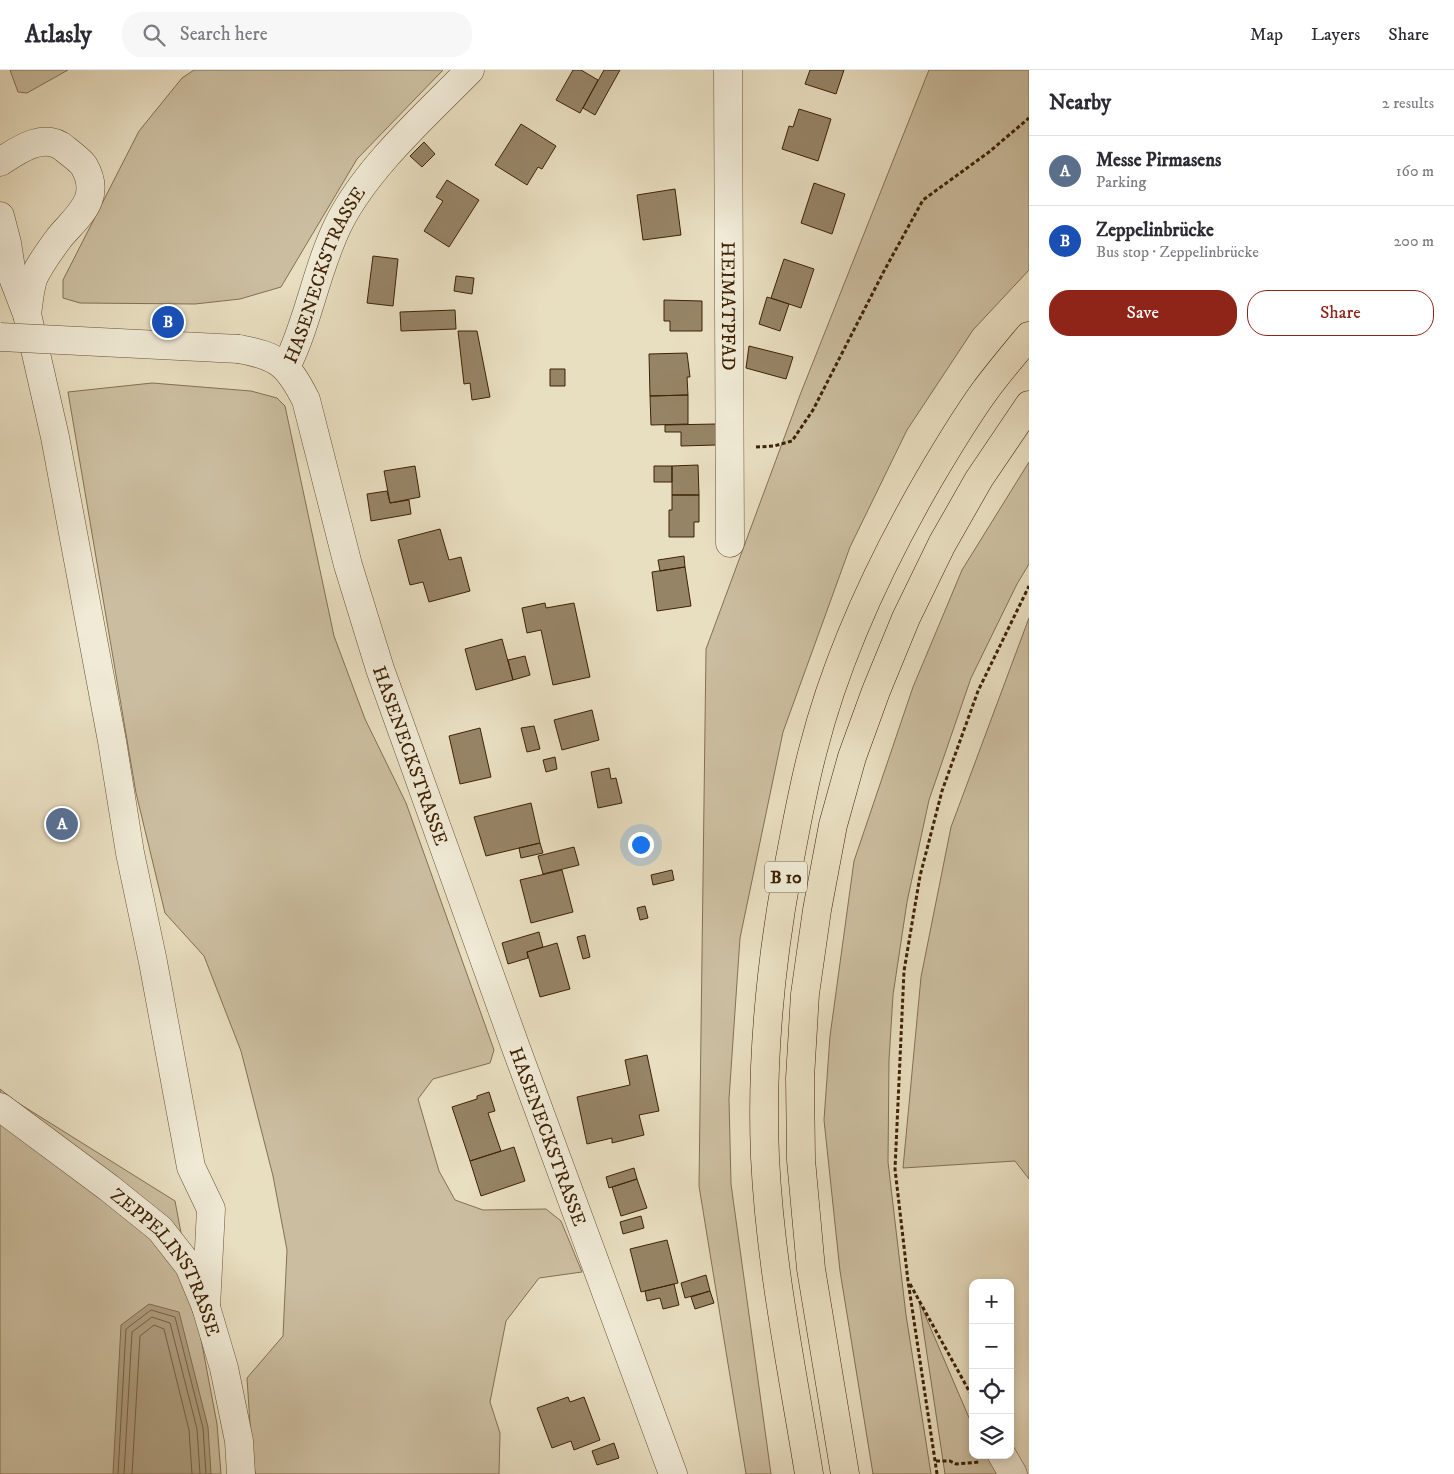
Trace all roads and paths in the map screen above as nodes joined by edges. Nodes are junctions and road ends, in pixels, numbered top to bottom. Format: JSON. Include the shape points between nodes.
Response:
{"nodes":[{"id":1,"x":470,"y":70,"type":"edge"},
{"id":2,"x":728,"y":70,"type":"edge"},
{"id":3,"x":1029,"y":118,"type":"edge"},
{"id":4,"x":0,"y":162,"type":"edge"},
{"id":5,"x":0,"y":216,"type":"edge"},
{"id":6,"x":6,"y":267,"type":"edge"},
{"id":7,"x":28,"y":314,"type":"junction"},
{"id":8,"x":1029,"y":336,"type":"edge"},
{"id":9,"x":0,"y":337,"type":"edge"},
{"id":10,"x":286,"y":367,"type":"junction"},
{"id":11,"x":1029,"y":405,"type":"edge"},
{"id":12,"x":730,"y":447,"type":"junction"},
{"id":13,"x":730,"y":543,"type":"dead end"},
{"id":14,"x":1029,"y":586,"type":"edge"},
{"id":15,"x":0,"y":1108,"type":"edge"},
{"id":16,"x":908,"y":1281,"type":"junction"},
{"id":17,"x":206,"y":1307,"type":"junction"},
{"id":18,"x":969,"y":1391,"type":"edge"},
{"id":19,"x":936,"y":1461,"type":"junction"},
{"id":20,"x":1007,"y":1463,"type":"edge"},
{"id":21,"x":241,"y":1474,"type":"edge"},
{"id":22,"x":674,"y":1474,"type":"edge"},
{"id":23,"x":809,"y":1474,"type":"edge"},
{"id":24,"x":845,"y":1474,"type":"edge"},
{"id":25,"x":937,"y":1474,"type":"edge"}],
"edges":[{"from":1,"to":10,"type":"street","name":"HASENECKSTRASSE","via":[[362,185],[339,223],[306,321]]},
{"from":2,"to":12,"type":"street","name":"HEIMATPFAD"},
{"from":3,"to":12,"type":"path","via":[[923,200],[813,410],[792,441],[774,446]]},
{"from":4,"to":7,"type":"street","via":[[22,148],[44,141],[60,144],[84,165],[90,180],[90,198],[82,214],[59,238],[34,275]]},
{"from":5,"to":6,"type":"street","via":[[7,244]]},
{"from":6,"to":7,"type":"street"},
{"from":7,"to":17,"type":"street","via":[[55,437],[191,1167],[211,1209]]},
{"from":8,"to":23,"type":"highway","number":"B 10","via":[[983,392],[900,529],[860,613],[833,686],[813,749],[797,820],[769,994],[765,1158],[776,1272]]},
{"from":9,"to":10,"type":"street","bridge":true,"via":[[239,349],[274,358]]},
{"from":10,"to":22,"type":"street","name":"HASENECKSTRASSE","via":[[306,400],[348,566],[380,669]]},
{"from":11,"to":24,"type":"highway","number":"B 10","via":[[979,479],[942,544],[906,618],[852,757],[833,825],[817,910],[805,994],[800,1078],[801,1160],[811,1269]]},
{"from":12,"to":13,"type":"street","name":"HEIMATPFAD"},
{"from":14,"to":16,"type":"path","via":[[978,691],[942,791],[920,876],[905,961],[895,1169]]},
{"from":15,"to":17,"type":"street","name":"ZEPPELINSTRASSE","via":[[160,1229],[189,1266]]},
{"from":16,"to":18,"type":"path"},
{"from":16,"to":19,"type":"path"},
{"from":17,"to":21,"type":"street","name":"ZEPPELINSTRASSE","via":[[224,1368],[239,1442]]},
{"from":19,"to":20,"type":"path"},
{"from":19,"to":25,"type":"path"}]}
